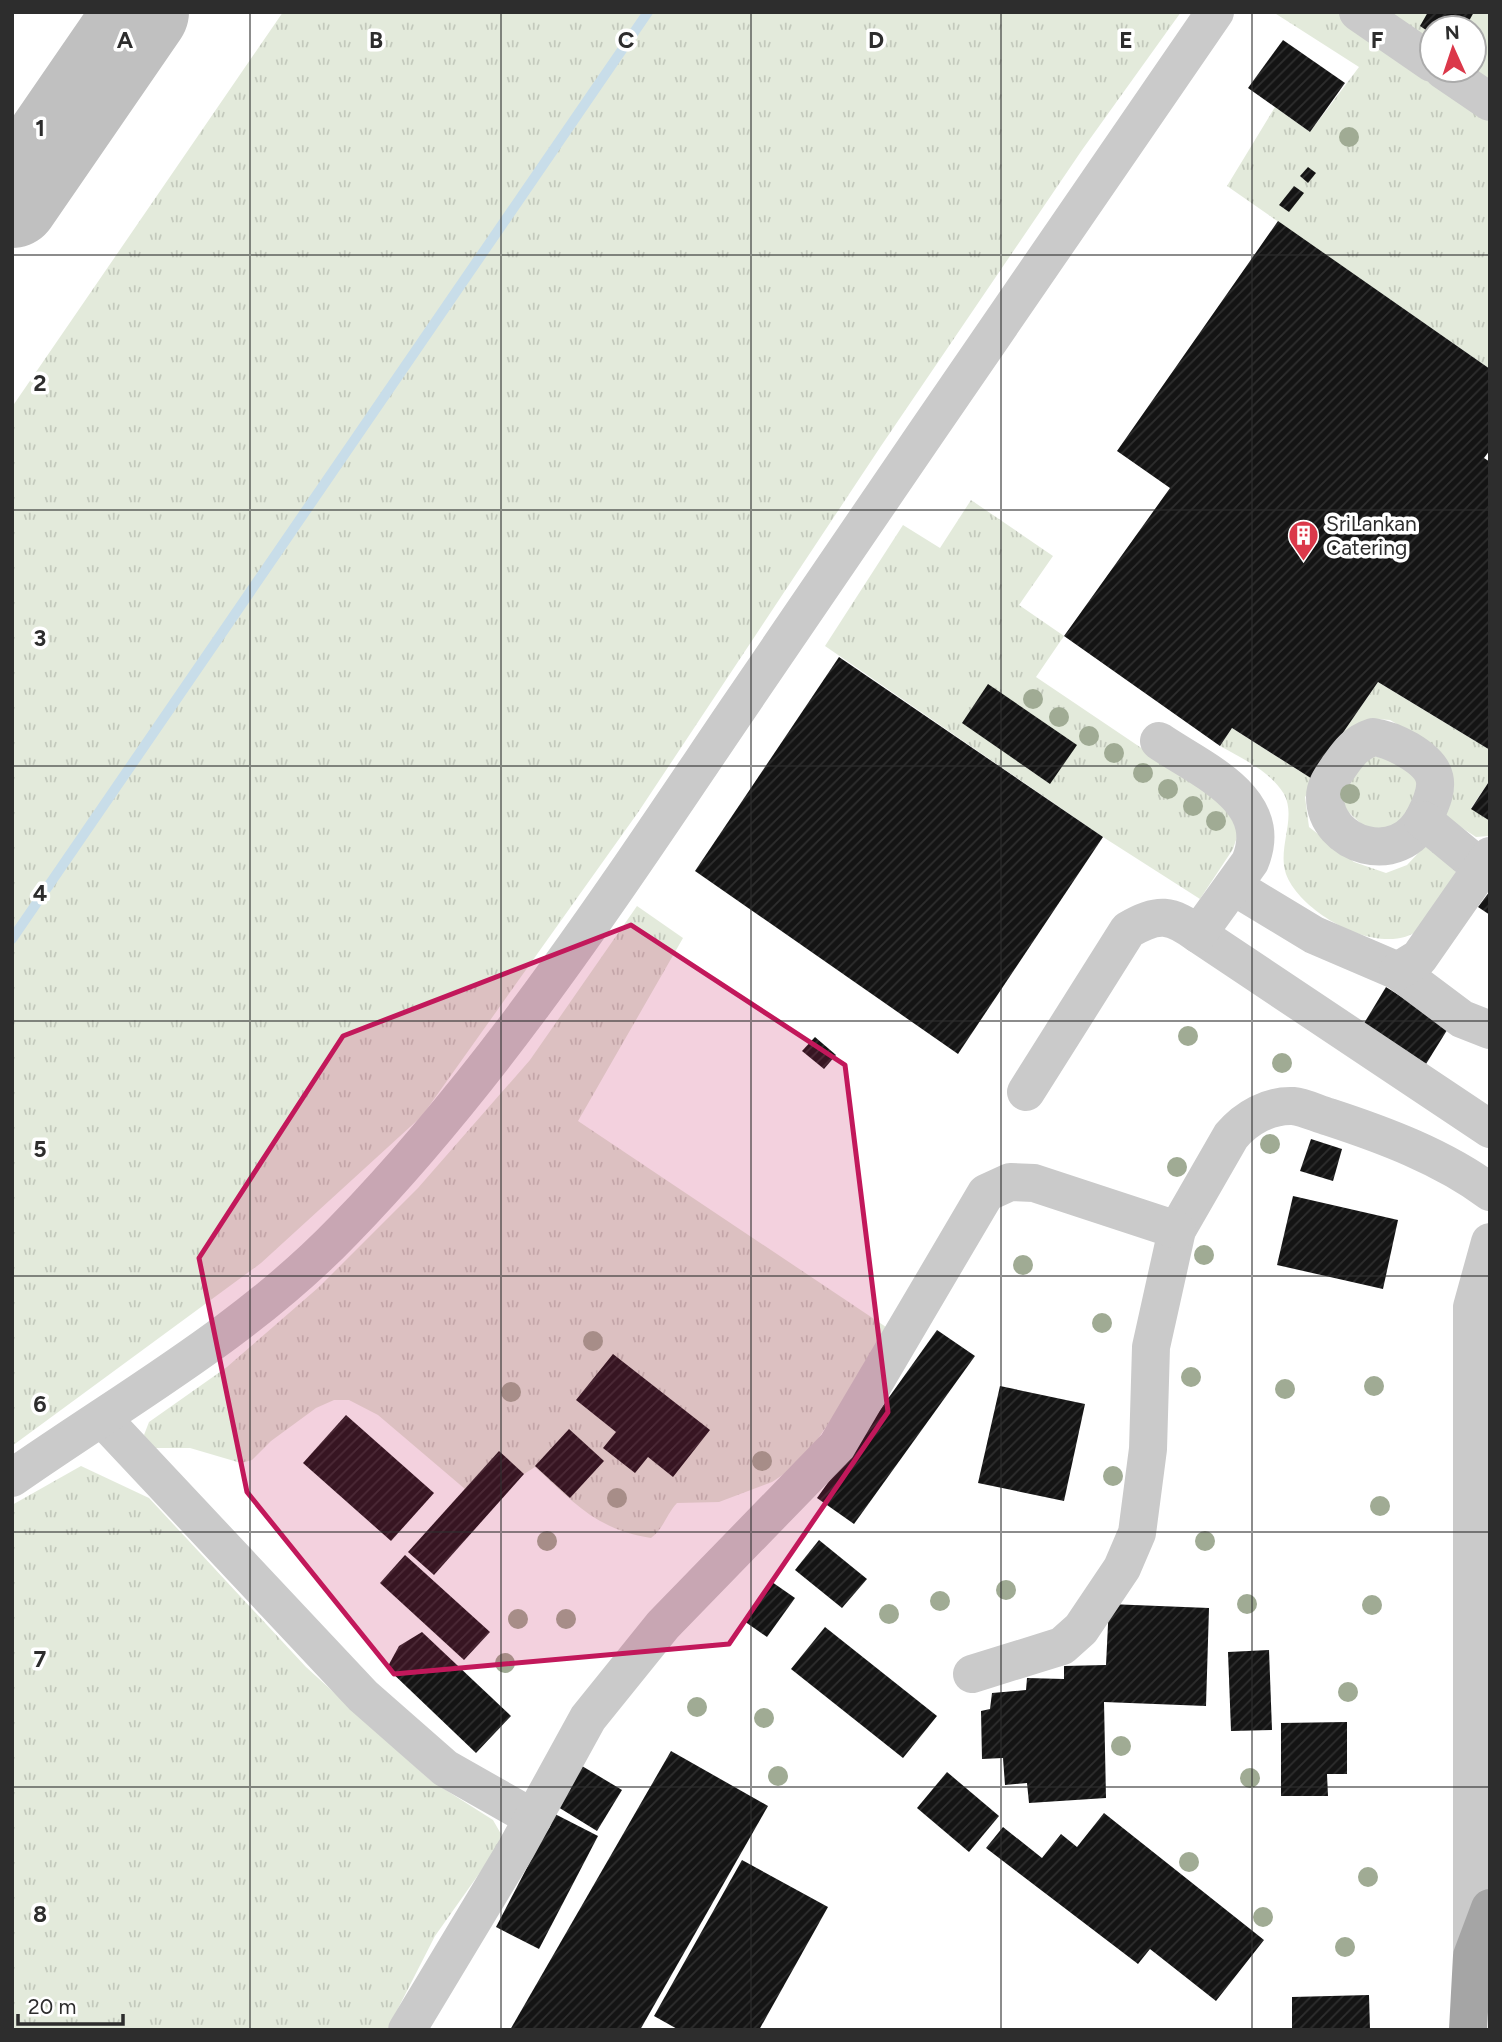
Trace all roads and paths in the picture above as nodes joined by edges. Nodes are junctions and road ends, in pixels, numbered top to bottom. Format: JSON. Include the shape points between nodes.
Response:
{"nodes":[{"id":1,"x":1215,"y":12,"type":"edge"},
{"id":2,"x":1358,"y":12,"type":"edge"},
{"id":3,"x":1418,"y":53,"type":"edge"},
{"id":4,"x":1464,"y":84,"type":"edge"},
{"id":5,"x":1490,"y":102,"type":"edge"},
{"id":6,"x":1159,"y":741,"type":"dead end"},
{"id":7,"x":1423,"y":820,"type":"dead end"},
{"id":8,"x":1485,"y":862,"type":"edge"},
{"id":9,"x":1233,"y":886,"type":"junction"},
{"id":10,"x":1198,"y":934,"type":"junction"},
{"id":11,"x":1398,"y":971,"type":"junction"},
{"id":12,"x":1490,"y":1030,"type":"edge"},
{"id":13,"x":1027,"y":1092,"type":"dead end"},
{"id":14,"x":1490,"y":1129,"type":"edge"},
{"id":15,"x":1490,"y":1192,"type":"edge"},
{"id":16,"x":1177,"y":1230,"type":"junction"},
{"id":17,"x":1490,"y":1242,"type":"edge"},
{"id":18,"x":102,"y":1418,"type":"junction"},
{"id":19,"x":12,"y":1478,"type":"edge"},
{"id":20,"x":972,"y":1674,"type":"dead end"},
{"id":21,"x":533,"y":1818,"type":"junction"},
{"id":22,"x":1490,"y":1908,"type":"edge"},
{"id":23,"x":1472,"y":1956,"type":"junction"},
{"id":24,"x":407,"y":2030,"type":"edge"},
{"id":25,"x":1468,"y":2030,"type":"edge"}],
"edges":[{"from":1,"to":18,"type":"street","via":[[638,856],[481,1074],[343,1232],[246,1320]]},
{"from":2,"to":3,"type":"street"},
{"from":4,"to":5,"type":"street"},
{"from":6,"to":9,"type":"street","via":[[1236,793],[1253,815],[1255,851]]},
{"from":7,"to":8,"type":"street"},
{"from":8,"to":11,"type":"street","via":[[1419,958]]},
{"from":9,"to":10,"type":"street"},
{"from":9,"to":11,"type":"street","via":[[1314,935]]},
{"from":10,"to":13,"type":"street","via":[[1178,919],[1165,917],[1143,921],[1128,930]]},
{"from":10,"to":14,"type":"street"},
{"from":11,"to":12,"type":"street","via":[[1453,1013]]},
{"from":15,"to":16,"type":"street","via":[[1382,1135],[1294,1106],[1242,1123]]},
{"from":16,"to":20,"type":"street","via":[[1151,1347],[1148,1449],[1137,1533],[1122,1568],[1081,1629],[1062,1646]]},
{"from":16,"to":21,"type":"street","via":[[1034,1183],[1010,1182],[986,1193],[837,1447],[663,1625],[588,1718]]},
{"from":17,"to":23,"type":"street","via":[[1472,1307]]},
{"from":18,"to":19,"type":"street"},
{"from":18,"to":21,"type":"street","via":[[363,1696],[445,1768]]},
{"from":21,"to":24,"type":"street"},
{"from":22,"to":23,"type":"main road"},
{"from":23,"to":25,"type":"main road"}]}
